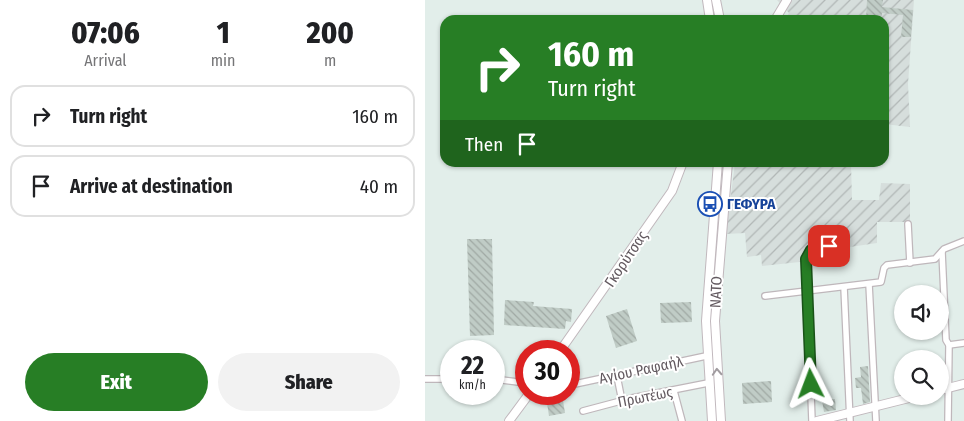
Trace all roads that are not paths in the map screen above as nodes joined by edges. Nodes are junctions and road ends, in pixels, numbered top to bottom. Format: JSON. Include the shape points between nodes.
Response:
{"nodes":[{"id":1,"x":707,"y":0,"type":"edge"},
{"id":2,"x":716,"y":0,"type":"edge"},
{"id":3,"x":787,"y":0,"type":"edge"},
{"id":4,"x":709,"y":15,"type":"edge"},
{"id":5,"x":719,"y":15,"type":"edge"},
{"id":6,"x":778,"y":15,"type":"edge"},
{"id":7,"x":681,"y":167,"type":"edge"},
{"id":8,"x":718,"y":167,"type":"edge"},
{"id":9,"x":727,"y":167,"type":"edge"},
{"id":10,"x":908,"y":224,"type":"dead end"},
{"id":11,"x":964,"y":241,"type":"edge"},
{"id":12,"x":829,"y":246,"type":"dead end"},
{"id":13,"x":942,"y":252,"type":"junction"},
{"id":14,"x":910,"y":263,"type":"junction"},
{"id":15,"x":869,"y":284,"type":"junction"},
{"id":16,"x":844,"y":287,"type":"junction"},
{"id":17,"x":806,"y":291,"type":"junction"},
{"id":18,"x":765,"y":296,"type":"dead end"},
{"id":19,"x":568,"y":340,"type":"edge"},
{"id":20,"x":964,"y":343,"type":"edge"},
{"id":21,"x":949,"y":345,"type":"junction"},
{"id":22,"x":949,"y":350,"type":"edge"},
{"id":23,"x":707,"y":356,"type":"junction"},
{"id":24,"x":617,"y":376,"type":"junction"},
{"id":25,"x":425,"y":379,"type":"edge"},
{"id":26,"x":440,"y":379,"type":"edge"},
{"id":27,"x":580,"y":383,"type":"edge"},
{"id":28,"x":708,"y":383,"type":"junction"},
{"id":29,"x":964,"y":384,"type":"edge"},
{"id":30,"x":949,"y":388,"type":"edge"},
{"id":31,"x":674,"y":391,"type":"junction"},
{"id":32,"x":622,"y":401,"type":"junction"},
{"id":33,"x":894,"y":402,"type":"edge"},
{"id":34,"x":521,"y":405,"type":"edge"},
{"id":35,"x":948,"y":405,"type":"edge"},
{"id":36,"x":875,"y":407,"type":"junction"},
{"id":37,"x":583,"y":411,"type":"dead end"},
{"id":38,"x":850,"y":417,"type":"edge"},
{"id":39,"x":509,"y":421,"type":"edge"},
{"id":40,"x":682,"y":421,"type":"edge"},
{"id":41,"x":711,"y":421,"type":"edge"},
{"id":42,"x":721,"y":421,"type":"edge"},
{"id":43,"x":812,"y":421,"type":"edge"},
{"id":44,"x":817,"y":421,"type":"edge"},
{"id":45,"x":876,"y":421,"type":"edge"},
{"id":46,"x":948,"y":421,"type":"edge"}],
"edges":[{"from":1,"to":4,"type":"main road"},
{"from":2,"to":5,"type":"main road"},
{"from":3,"to":6,"type":"main road"},
{"from":7,"to":19,"type":"main road","name":"Γκορύτσας","via":[[672,191]]},
{"from":8,"to":23,"type":"main road","name":"ΝΑΤΟ","via":[[706,293]]},
{"from":42,"to":9,"type":"main road","name":"ΝΑΤΟ","one_way":true,"via":[[715,321]]},
{"from":10,"to":14,"type":"street"},
{"from":11,"to":13,"type":"street"},
{"from":12,"to":17,"type":"street","via":[[807,254]]},
{"from":13,"to":14,"type":"street","via":[[935,259]]},
{"from":13,"to":21,"type":"street","via":[[946,340]]},
{"from":14,"to":15,"type":"street","via":[[887,265],[882,281]]},
{"from":15,"to":16,"type":"street"},
{"from":15,"to":36,"type":"street"},
{"from":16,"to":17,"type":"street"},
{"from":16,"to":38,"type":"street"},
{"from":17,"to":18,"type":"street"},
{"from":17,"to":43,"type":"street"},
{"from":20,"to":21,"type":"street"},
{"from":21,"to":22,"type":"street"},
{"from":23,"to":24,"type":"street","name":"Αγίου Ραφαήλ"},
{"from":23,"to":28,"type":"main road","name":"ΝΑΤΟ"},
{"from":24,"to":27,"type":"street","name":"Αγίου Ραφαήλ"},
{"from":24,"to":32,"type":"street"},
{"from":25,"to":26,"type":"street"},
{"from":28,"to":31,"type":"street","name":"Πρωτέως"},
{"from":28,"to":41,"type":"main road","name":"ΝΑΤΟ"},
{"from":29,"to":30,"type":"main road"},
{"from":31,"to":32,"type":"street","name":"Πρωτέως"},
{"from":31,"to":40,"type":"street"},
{"from":32,"to":37,"type":"street","name":"Πρωτέως"},
{"from":33,"to":36,"type":"main road"},
{"from":34,"to":39,"type":"main road"},
{"from":35,"to":46,"type":"street"},
{"from":36,"to":38,"type":"main road"},
{"from":36,"to":45,"type":"street"},
{"from":38,"to":44,"type":"main road"}]}
